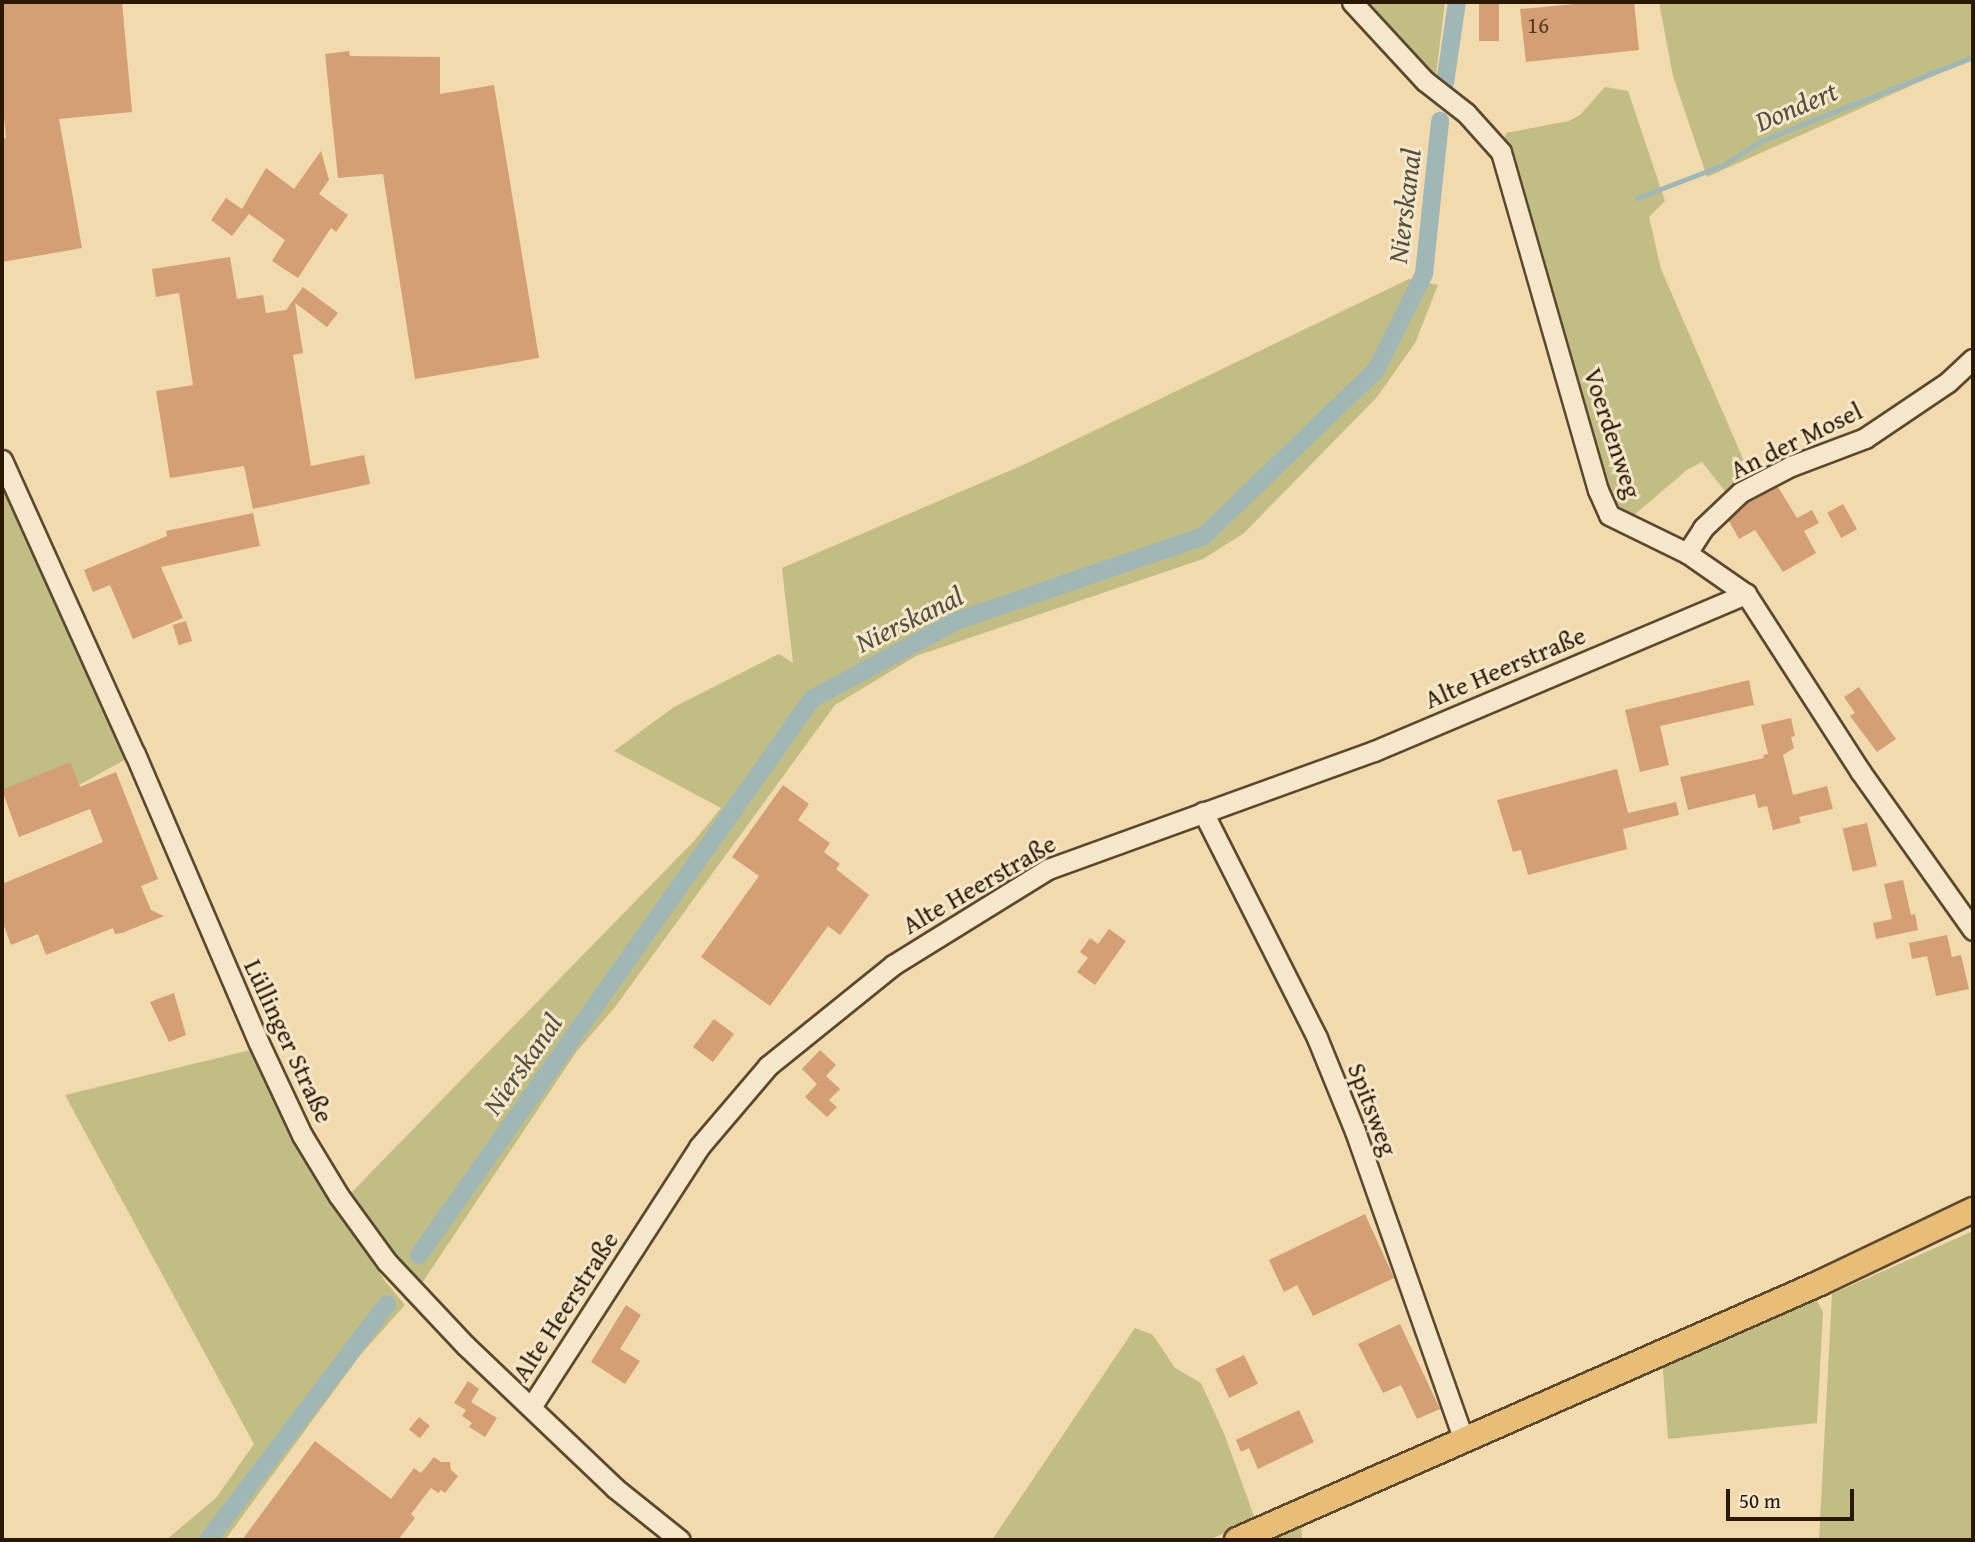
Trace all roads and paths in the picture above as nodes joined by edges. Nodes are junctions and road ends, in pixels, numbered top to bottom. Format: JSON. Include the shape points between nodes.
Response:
{"nodes":[{"id":1,"x":1352,"y":2,"type":"edge"},
{"id":2,"x":1973,"y":359,"type":"edge"},
{"id":3,"x":2,"y":460,"type":"edge"},
{"id":4,"x":1687,"y":553,"type":"junction"},
{"id":5,"x":1746,"y":594,"type":"junction"},
{"id":6,"x":1203,"y":812,"type":"junction"},
{"id":7,"x":1973,"y":930,"type":"edge"},
{"id":8,"x":1973,"y":1210,"type":"edge"},
{"id":9,"x":531,"y":1407,"type":"junction"},
{"id":10,"x":1464,"y":1437,"type":"junction"},
{"id":11,"x":680,"y":1540,"type":"edge"},
{"id":12,"x":1237,"y":1540,"type":"edge"}],
"edges":[{"from":1,"to":4,"type":"street","name":"Voerdenweg","via":[[1425,81],[1466,113],[1501,152],[1603,504],[1609,515]]},
{"from":2,"to":4,"type":"street","name":"An der Mosel","via":[[1948,382],[1865,438],[1791,466],[1741,492],[1703,528]]},
{"from":3,"to":9,"type":"street","name":"Lüllinger Straße","via":[[302,1135],[387,1262]]},
{"from":4,"to":5,"type":"street","name":"Voerdenweg"},
{"from":5,"to":6,"type":"street","name":"Alte Heerstraße","via":[[1374,751]]},
{"from":5,"to":7,"type":"street","name":"Voerdenweg","via":[[1860,771]]},
{"from":6,"to":9,"type":"street","name":"Alte Heerstraße","via":[[1048,869],[893,965],[768,1066],[699,1147]]},
{"from":6,"to":10,"type":"street","name":"Spitsweg","via":[[1317,1038],[1355,1131]]},
{"from":8,"to":10,"type":"main road","via":[[1820,1283]]},
{"from":9,"to":11,"type":"street","name":"Lüllinger Straße","via":[[615,1488]]},
{"from":10,"to":12,"type":"main road"}]}
